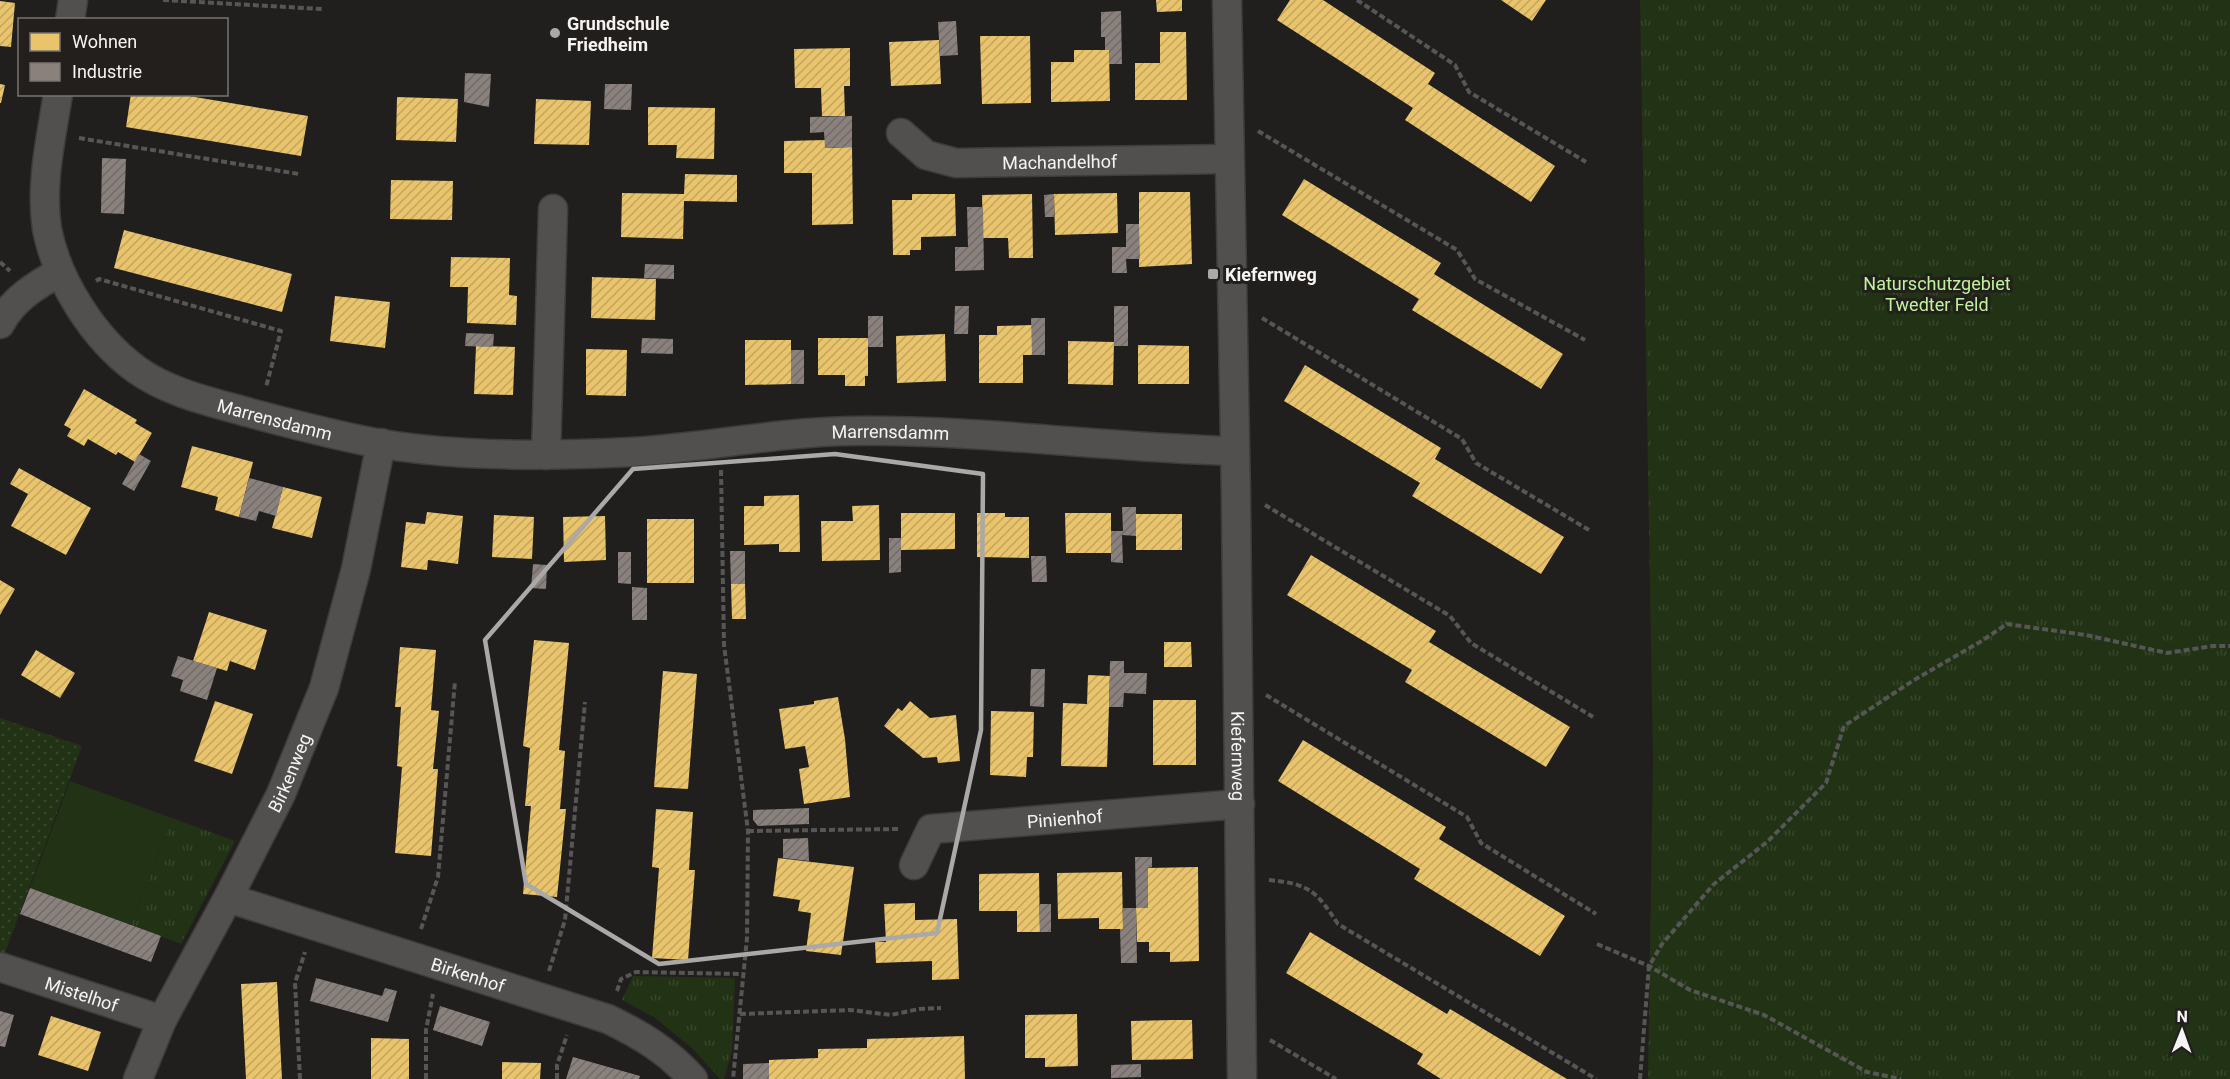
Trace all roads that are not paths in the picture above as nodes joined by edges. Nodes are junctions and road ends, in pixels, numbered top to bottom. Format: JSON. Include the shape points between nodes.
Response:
{"nodes":[{"id":1,"x":73,"y":0,"type":"edge"},
{"id":2,"x":1227,"y":0,"type":"edge"},
{"id":3,"x":70,"y":18,"type":"edge"},
{"id":4,"x":58,"y":96,"type":"edge"},
{"id":5,"x":900,"y":133,"type":"dead end"},
{"id":6,"x":1229,"y":159,"type":"junction"},
{"id":7,"x":553,"y":209,"type":"dead end"},
{"id":8,"x":66,"y":283,"type":"junction"},
{"id":9,"x":0,"y":324,"type":"edge"},
{"id":10,"x":381,"y":444,"type":"junction"},
{"id":11,"x":1234,"y":451,"type":"junction"},
{"id":12,"x":546,"y":455,"type":"junction"},
{"id":13,"x":1240,"y":804,"type":"junction"},
{"id":14,"x":914,"y":865,"type":"dead end"},
{"id":15,"x":228,"y":898,"type":"junction"},
{"id":16,"x":0,"y":967,"type":"edge"},
{"id":17,"x":162,"y":1020,"type":"junction"},
{"id":18,"x":138,"y":1079,"type":"edge"},
{"id":19,"x":693,"y":1079,"type":"edge"},
{"id":20,"x":1242,"y":1079,"type":"edge"}],
"edges":[{"from":1,"to":3,"type":"street"},
{"from":2,"to":6,"type":"street","name":"Kiefernweg"},
{"from":4,"to":8,"type":"street","name":"Marrensdamm","via":[[44,190],[48,230]]},
{"from":5,"to":6,"type":"street","name":"Machandelhof","via":[[926,155],[956,163]]},
{"from":6,"to":11,"type":"street","name":"Kiefernweg"},
{"from":7,"to":12,"type":"street"},
{"from":8,"to":9,"type":"street","via":[[30,289]]},
{"from":8,"to":10,"type":"street","name":"Marrensdamm","via":[[96,331],[138,370],[183,394]]},
{"from":10,"to":12,"type":"street","name":"Marrensdamm","via":[[465,453]]},
{"from":10,"to":15,"type":"street","name":"Birkenweg","via":[[356,569],[324,688],[281,794]]},
{"from":11,"to":12,"type":"street","name":"Marrensdamm","via":[[962,433],[860,431],[635,452]]},
{"from":11,"to":13,"type":"street","name":"Kiefernweg"},
{"from":13,"to":14,"type":"street","name":"Pinienhof","via":[[931,829]]},
{"from":13,"to":20,"type":"street","name":"Kiefernweg"},
{"from":15,"to":17,"type":"street","name":"Birkenweg"},
{"from":15,"to":19,"type":"street","name":"Birkenhof","via":[[608,1019],[644,1036]]},
{"from":16,"to":17,"type":"street","name":"Mistelhof"},
{"from":17,"to":18,"type":"street","name":"Birkenweg"}]}
